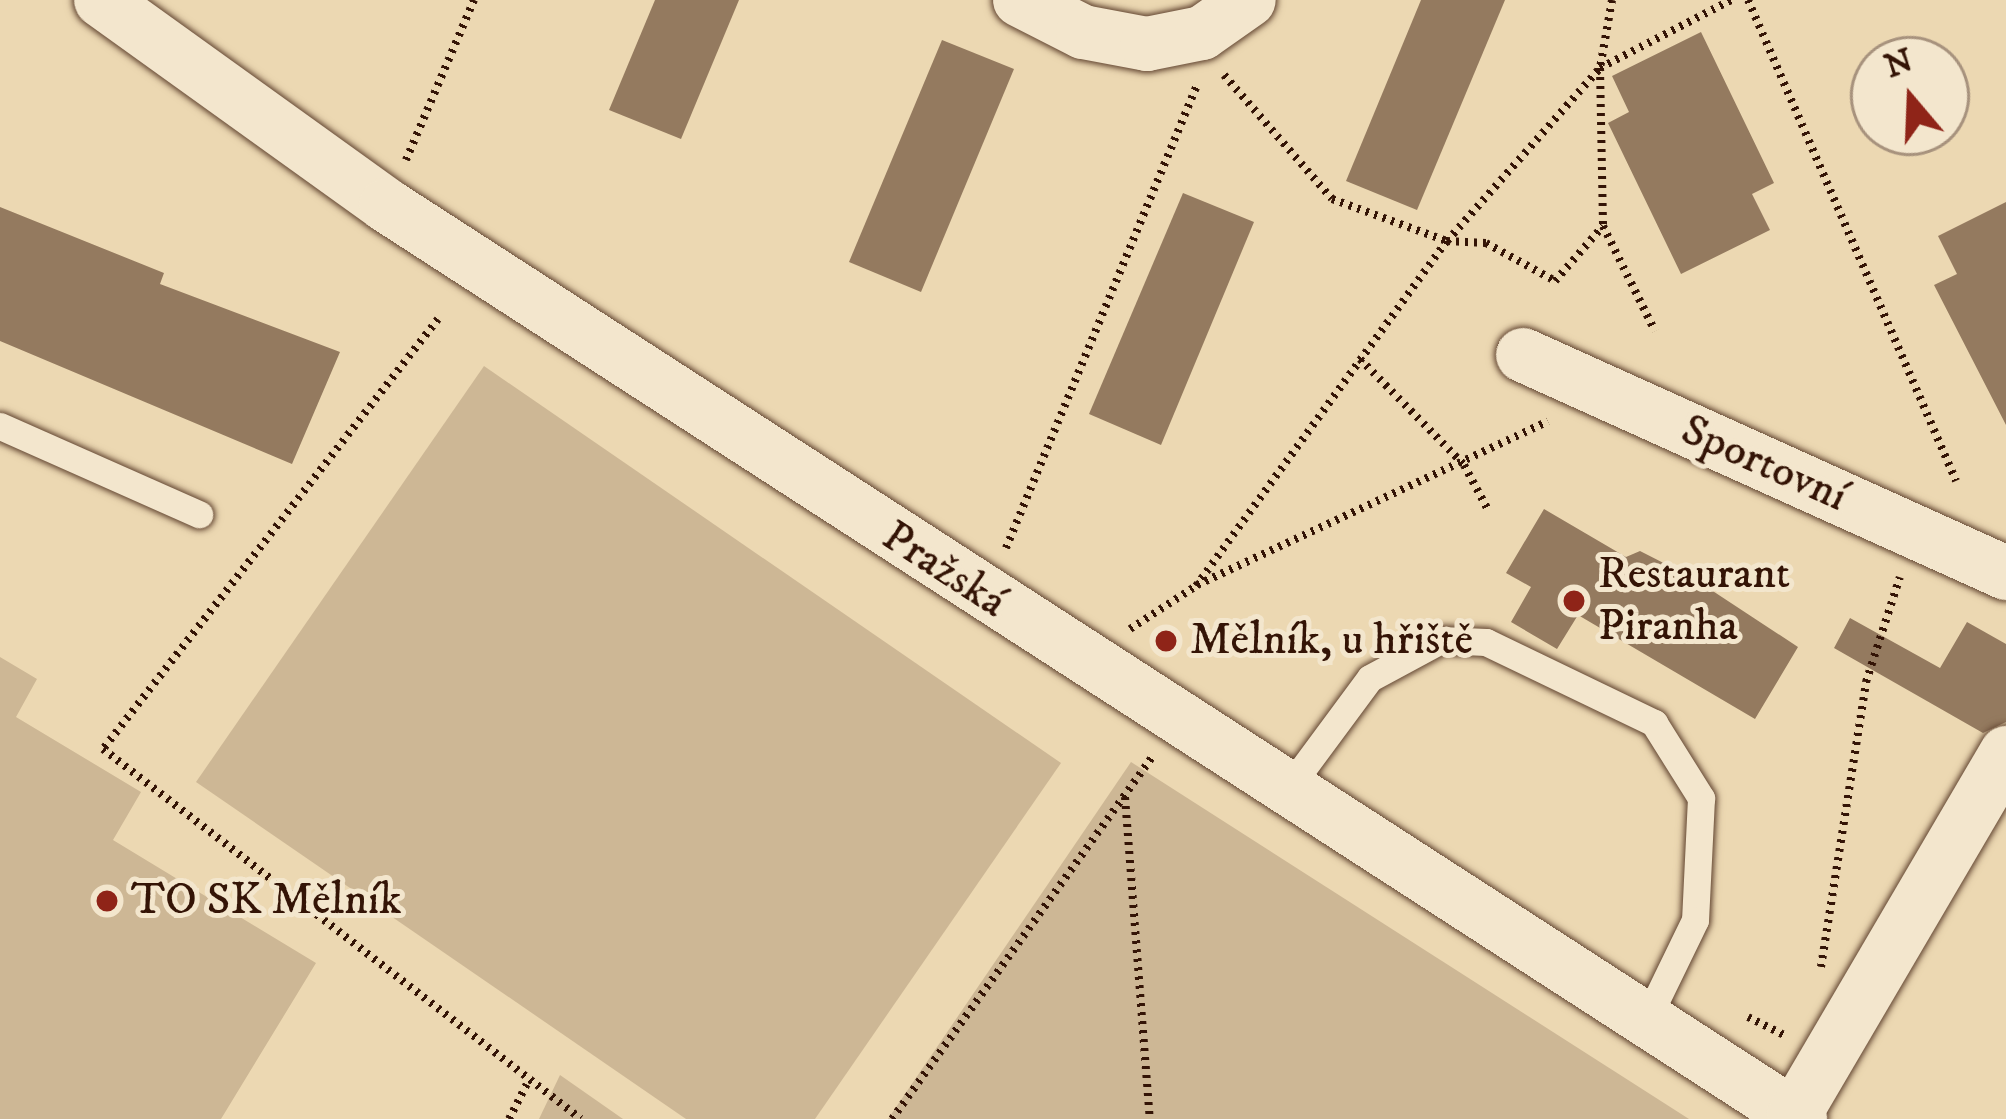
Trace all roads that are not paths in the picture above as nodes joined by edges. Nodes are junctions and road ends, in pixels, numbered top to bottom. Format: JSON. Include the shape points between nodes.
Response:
{"nodes":[{"id":1,"x":101,"y":0,"type":"edge"},
{"id":2,"x":1020,"y":0,"type":"edge"},
{"id":3,"x":1249,"y":0,"type":"edge"},
{"id":4,"x":1523,"y":355,"type":"dead end"},
{"id":5,"x":0,"y":426,"type":"edge"},
{"id":6,"x":199,"y":514,"type":"dead end"},
{"id":7,"x":2006,"y":573,"type":"edge"},
{"id":8,"x":2006,"y":753,"type":"edge"},
{"id":9,"x":1287,"y":790,"type":"junction"},
{"id":10,"x":1646,"y":1021,"type":"junction"},
{"id":11,"x":1797,"y":1117,"type":"edge"}],
"edges":[{"from":1,"to":9,"type":"street","name":"Pražská","via":[[386,205]]},
{"from":2,"to":3,"type":"street","via":[[1119,42],[1208,47]]},
{"from":4,"to":7,"type":"street","name":"Sportovní"},
{"from":5,"to":6,"type":"lane"},
{"from":8,"to":11,"type":"street"},
{"from":9,"to":10,"type":"street","name":"Pražská"},
{"from":9,"to":10,"type":"lane","via":[[1370,678],[1441,640],[1503,649],[1654,723],[1701,797],[1695,920]]},
{"from":10,"to":11,"type":"street","name":"Pražská"}]}
